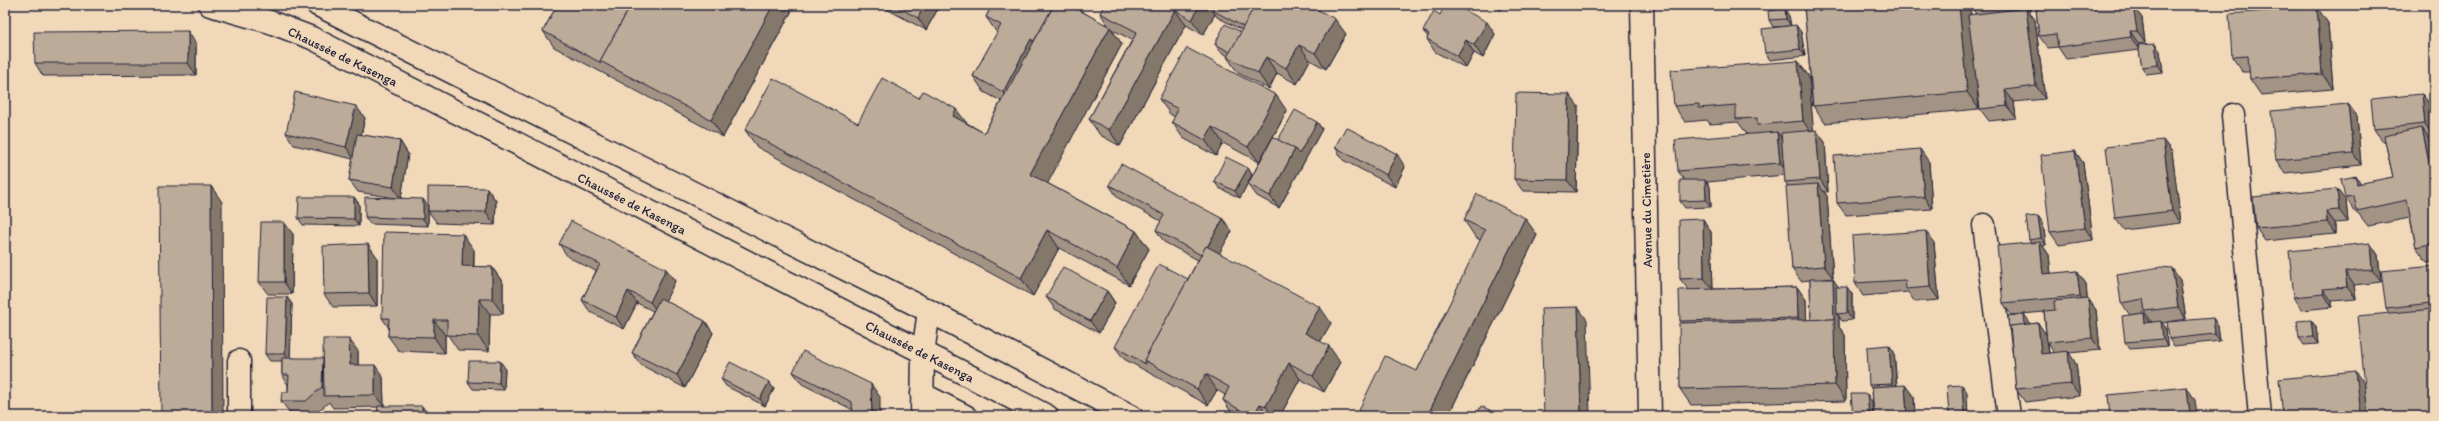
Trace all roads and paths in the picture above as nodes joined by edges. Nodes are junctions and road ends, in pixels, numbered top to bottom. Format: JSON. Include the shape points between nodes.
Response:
{"nodes":[{"id":1,"x":210,"y":5,"type":"edge"},
{"id":2,"x":318,"y":5,"type":"edge"},
{"id":3,"x":1642,"y":5,"type":"edge"},
{"id":4,"x":2233,"y":115,"type":"dead end"},
{"id":5,"x":1984,"y":225,"type":"dead end"},
{"id":6,"x":929,"y":311,"type":"junction"},
{"id":7,"x":923,"y":354,"type":"junction"},
{"id":8,"x":239,"y":361,"type":"dead end"},
{"id":9,"x":922,"y":394,"type":"junction"},
{"id":10,"x":239,"y":416,"type":"edge"},
{"id":11,"x":922,"y":416,"type":"edge"},
{"id":12,"x":965,"y":416,"type":"edge"},
{"id":13,"x":1047,"y":416,"type":"edge"},
{"id":14,"x":1131,"y":416,"type":"edge"},
{"id":15,"x":1650,"y":416,"type":"edge"},
{"id":16,"x":2009,"y":416,"type":"edge"},
{"id":17,"x":2260,"y":416,"type":"edge"}],
"edges":[{"from":1,"to":7,"type":"main road","name":"Chaussée de Kasenga","via":[[270,22],[312,38]]},
{"from":2,"to":6,"type":"main road"},
{"from":3,"to":15,"type":"main road","name":"Avenue du Cimetière"},
{"from":4,"to":17,"type":"main road"},
{"from":5,"to":16,"type":"main road"},
{"from":6,"to":7,"type":"main road"},
{"from":6,"to":14,"type":"main road"},
{"from":7,"to":9,"type":"main road"},
{"from":7,"to":13,"type":"main road","name":"Chaussée de Kasenga"},
{"from":8,"to":10,"type":"main road"},
{"from":9,"to":11,"type":"main road"},
{"from":9,"to":12,"type":"main road"}]}
